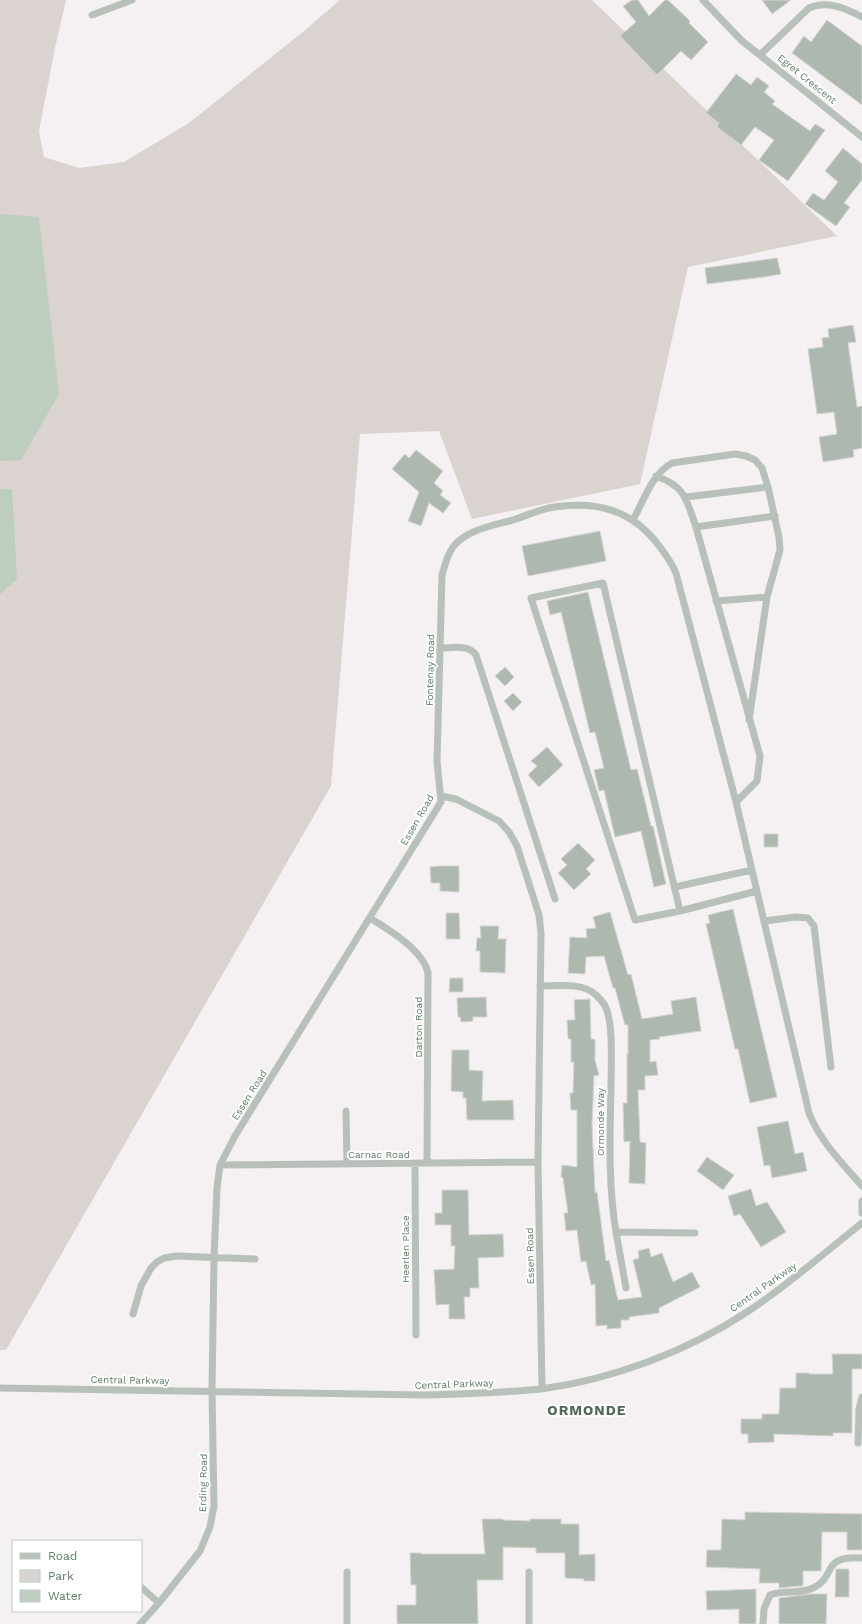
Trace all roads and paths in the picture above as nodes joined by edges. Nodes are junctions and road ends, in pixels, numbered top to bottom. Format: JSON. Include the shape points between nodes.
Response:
{"nodes":[{"id":1,"x":132,"y":0,"type":"edge"},
{"id":2,"x":703,"y":0,"type":"edge"},
{"id":3,"x":92,"y":15,"type":"dead end"},
{"id":4,"x":862,"y":16,"type":"edge"},
{"id":5,"x":761,"y":54,"type":"junction"},
{"id":6,"x":862,"y":137,"type":"edge"},
{"id":7,"x":656,"y":476,"type":"junction"},
{"id":8,"x":768,"y":487,"type":"junction"},
{"id":9,"x":686,"y":497,"type":"junction"},
{"id":10,"x":775,"y":516,"type":"junction"},
{"id":11,"x":633,"y":520,"type":"junction"},
{"id":12,"x":696,"y":527,"type":"junction"},
{"id":13,"x":767,"y":597,"type":"junction"},
{"id":14,"x":716,"y":601,"type":"junction"},
{"id":15,"x":440,"y":648,"type":"junction"},
{"id":16,"x":750,"y":720,"type":"junction"},
{"id":17,"x":441,"y":796,"type":"junction"},
{"id":18,"x":736,"y":802,"type":"junction"},
{"id":19,"x":752,"y":870,"type":"junction"},
{"id":20,"x":675,"y":887,"type":"junction"},
{"id":21,"x":757,"y":891,"type":"junction"},
{"id":22,"x":555,"y":899,"type":"dead end"},
{"id":23,"x":680,"y":911,"type":"junction"},
{"id":24,"x":370,"y":918,"type":"junction"},
{"id":25,"x":764,"y":921,"type":"junction"},
{"id":26,"x":540,"y":986,"type":"junction"},
{"id":27,"x":831,"y":1067,"type":"dead end"},
{"id":28,"x":346,"y":1111,"type":"dead end"},
{"id":29,"x":538,"y":1162,"type":"junction"},
{"id":30,"x":427,"y":1163,"type":"junction"},
{"id":31,"x":347,"y":1164,"type":"junction"},
{"id":32,"x":415,"y":1164,"type":"junction"},
{"id":33,"x":220,"y":1165,"type":"junction"},
{"id":34,"x":862,"y":1186,"type":"edge"},
{"id":35,"x":862,"y":1201,"type":"edge"},
{"id":36,"x":862,"y":1213,"type":"edge"},
{"id":37,"x":862,"y":1223,"type":"edge"},
{"id":38,"x":616,"y":1232,"type":"junction"},
{"id":39,"x":695,"y":1233,"type":"dead end"},
{"id":40,"x":214,"y":1258,"type":"junction"},
{"id":41,"x":255,"y":1260,"type":"dead end"},
{"id":42,"x":626,"y":1288,"type":"dead end"},
{"id":43,"x":133,"y":1314,"type":"dead end"},
{"id":44,"x":416,"y":1335,"type":"dead end"},
{"id":45,"x":0,"y":1388,"type":"edge"},
{"id":46,"x":542,"y":1388,"type":"junction"},
{"id":47,"x":212,"y":1391,"type":"junction"},
{"id":48,"x":862,"y":1397,"type":"edge"},
{"id":49,"x":858,"y":1443,"type":"dead end"},
{"id":50,"x":862,"y":1558,"type":"edge"},
{"id":51,"x":347,"y":1572,"type":"dead end"},
{"id":52,"x":529,"y":1572,"type":"dead end"},
{"id":53,"x":142,"y":1588,"type":"edge"},
{"id":54,"x":159,"y":1603,"type":"junction"},
{"id":55,"x":140,"y":1624,"type":"edge"},
{"id":56,"x":347,"y":1624,"type":"edge"},
{"id":57,"x":529,"y":1624,"type":"edge"},
{"id":58,"x":763,"y":1624,"type":"edge"}],
"edges":[{"from":1,"to":3,"type":"street"},
{"from":2,"to":5,"type":"street","via":[[734,34]]},
{"from":4,"to":5,"type":"street","name":"Egret Crescent","via":[[834,3],[818,2]]},
{"from":5,"to":6,"type":"street","name":"Egret Crescent"},
{"from":7,"to":8,"type":"street","via":[[672,463],[735,454],[755,460],[762,468]]},
{"from":7,"to":9,"type":"street","via":[[672,482]]},
{"from":7,"to":11,"type":"street"},
{"from":8,"to":9,"type":"street"},
{"from":8,"to":10,"type":"street"},
{"from":9,"to":12,"type":"street"},
{"from":10,"to":12,"type":"street"},
{"from":10,"to":13,"type":"street","via":[[780,550]]},
{"from":11,"to":15,"type":"street","name":"Fontenay Road","via":[[608,508],[573,505],[552,508],[470,534],[454,546],[442,575]]},
{"from":11,"to":18,"type":"street","via":[[644,527],[655,540],[676,572]]},
{"from":12,"to":14,"type":"street"},
{"from":13,"to":14,"type":"street"},
{"from":13,"to":16,"type":"street"},
{"from":14,"to":16,"type":"street"},
{"from":15,"to":17,"type":"street","name":"Fontenay Road","via":[[437,761]]},
{"from":15,"to":22,"type":"street","via":[[467,649],[476,655]]},
{"from":16,"to":18,"type":"street","via":[[760,756],[759,771],[754,784]]},
{"from":17,"to":24,"type":"street","name":"Essen Road","via":[[441,802]]},
{"from":17,"to":26,"type":"street","name":"Essen Road","via":[[456,799],[499,821],[510,832],[539,915],[542,951]]},
{"from":18,"to":19,"type":"street"},
{"from":19,"to":20,"type":"street"},
{"from":19,"to":21,"type":"street"},
{"from":20,"to":23,"type":"street"},
{"from":20,"to":23,"type":"street","via":[[603,583],[531,598],[635,920]]},
{"from":21,"to":23,"type":"street"},
{"from":21,"to":25,"type":"street"},
{"from":24,"to":30,"type":"street","name":"Darton Road","via":[[409,946],[427,966]]},
{"from":24,"to":33,"type":"street","name":"Essen Road","via":[[235,1136]]},
{"from":25,"to":27,"type":"street","via":[[808,918],[814,926]]},
{"from":25,"to":34,"type":"street","via":[[809,1113],[822,1139]]},
{"from":26,"to":29,"type":"street","name":"Essen Road"},
{"from":26,"to":38,"type":"street","name":"Ormonde Way","via":[[568,986],[588,990],[602,1001],[610,1019],[610,1166]]},
{"from":28,"to":31,"type":"street"},
{"from":29,"to":30,"type":"street","name":"Carnac Road"},
{"from":29,"to":46,"type":"street","name":"Essen Road"},
{"from":30,"to":32,"type":"street","name":"Carnac Road"},
{"from":31,"to":32,"type":"street","name":"Carnac Road"},
{"from":31,"to":33,"type":"street","name":"Carnac Road"},
{"from":32,"to":44,"type":"street","name":"Heerlen Place"},
{"from":33,"to":40,"type":"street","name":"Essen Road"},
{"from":35,"to":36,"type":"street"},
{"from":37,"to":46,"type":"street","name":"Central Parkway","via":[[747,1313],[705,1336],[638,1366],[601,1377]]},
{"from":38,"to":39,"type":"street"},
{"from":38,"to":42,"type":"street","name":"Ormonde Way"},
{"from":40,"to":41,"type":"street"},
{"from":40,"to":43,"type":"street","via":[[177,1256],[157,1262],[141,1286]]},
{"from":40,"to":47,"type":"street","name":"Essen Road"},
{"from":45,"to":47,"type":"street","name":"Central Parkway"},
{"from":46,"to":47,"type":"street","name":"Central Parkway","via":[[488,1394],[423,1395]]},
{"from":47,"to":54,"type":"street","name":"Erding Road","via":[[214,1506],[210,1527],[200,1551]]},
{"from":48,"to":49,"type":"street"},
{"from":50,"to":58,"type":"street","via":[[836,1561],[820,1584],[806,1591],[776,1592],[770,1595],[764,1609]]},
{"from":51,"to":56,"type":"street"},
{"from":52,"to":57,"type":"street"},
{"from":53,"to":54,"type":"street"},
{"from":54,"to":55,"type":"street","name":"Erding Road"}]}
